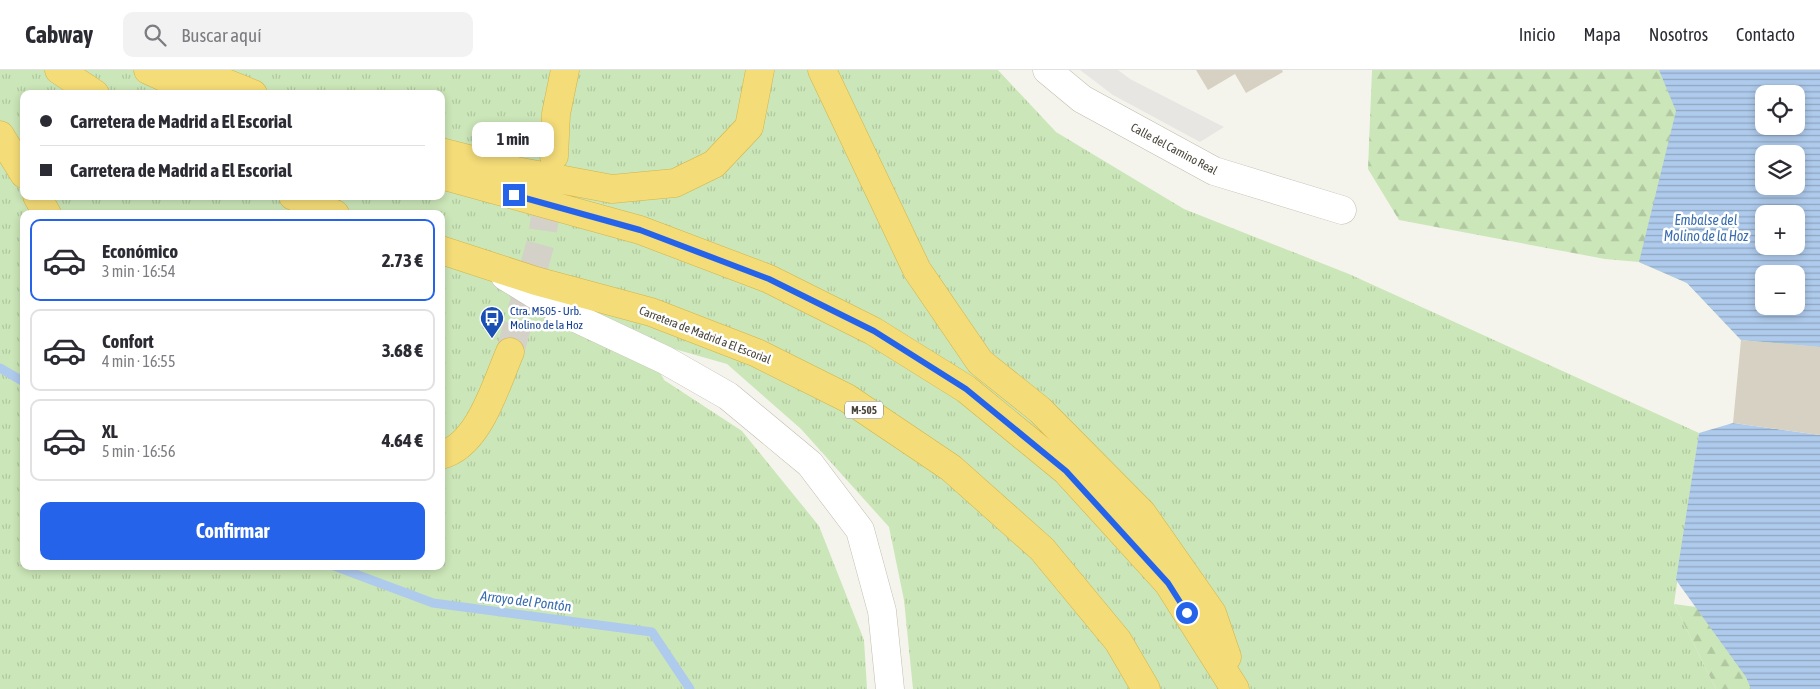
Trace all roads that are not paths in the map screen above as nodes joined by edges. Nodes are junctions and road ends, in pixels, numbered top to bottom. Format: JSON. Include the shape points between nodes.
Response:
{"nodes":[{"id":1,"x":60,"y":70,"type":"edge"},
{"id":2,"x":148,"y":70,"type":"edge"},
{"id":3,"x":194,"y":70,"type":"edge"},
{"id":4,"x":545,"y":70,"type":"edge"},
{"id":5,"x":565,"y":70,"type":"edge"},
{"id":6,"x":760,"y":70,"type":"edge"},
{"id":7,"x":822,"y":70,"type":"edge"},
{"id":8,"x":1046,"y":70,"type":"edge"},
{"id":9,"x":88,"y":90,"type":"edge"},
{"id":10,"x":192,"y":90,"type":"edge"},
{"id":11,"x":243,"y":90,"type":"edge"},
{"id":12,"x":556,"y":114,"type":"junction"},
{"id":13,"x":0,"y":135,"type":"edge"},
{"id":14,"x":445,"y":153,"type":"edge"},
{"id":15,"x":554,"y":156,"type":"tunnel mouth"},
{"id":16,"x":20,"y":168,"type":"edge"},
{"id":17,"x":445,"y":176,"type":"edge"},
{"id":18,"x":302,"y":200,"type":"edge"},
{"id":19,"x":326,"y":210,"type":"edge"},
{"id":20,"x":1342,"y":210,"type":"dead end"},
{"id":21,"x":445,"y":251,"type":"edge"},
{"id":22,"x":445,"y":261,"type":"edge"},
{"id":23,"x":491,"y":267,"type":"junction"},
{"id":24,"x":510,"y":352,"type":"tunnel mouth"},
{"id":25,"x":445,"y":454,"type":"edge"},
{"id":26,"x":890,"y":689,"type":"edge"},
{"id":27,"x":1146,"y":689,"type":"edge"},
{"id":28,"x":1237,"y":689,"type":"edge"}],
"edges":[{"from":1,"to":9,"type":"highway"},
{"from":2,"to":10,"type":"highway"},
{"from":3,"to":11,"type":"highway"},
{"from":4,"to":12,"type":"highway"},
{"from":5,"to":12,"type":"highway"},
{"from":6,"to":14,"type":"highway","via":[[749,127],[714,164],[675,183],[612,188],[516,171]]},
{"from":7,"to":28,"type":"highway","via":[[917,270],[980,362],[1040,410],[1142,513],[1212,613]]},
{"from":8,"to":20,"type":"street","name":"Calle del Camino Real","via":[[1082,99],[1214,171]]},
{"from":12,"to":15,"type":"highway"},
{"from":13,"to":16,"type":"highway"},
{"from":17,"to":28,"type":"highway","via":[[640,230],[769,279],[874,331],[966,389],[1066,471],[1168,583]]},
{"from":18,"to":19,"type":"highway"},
{"from":21,"to":23,"type":"highway","name":"Carretera de Madrid a El Escorial","number":"M-505"},
{"from":22,"to":23,"type":"highway"},
{"from":23,"to":26,"type":"street","via":[[565,313],[665,360],[728,396],[810,464],[860,530],[882,611]]},
{"from":23,"to":27,"type":"highway","name":"Carretera de Madrid a El Escorial","number":"M-505","via":[[651,312],[757,353],[847,398],[951,468],[1042,550],[1118,641]]},
{"from":24,"to":25,"type":"highway","via":[[480,421],[467,438],[451,453]]}]}
